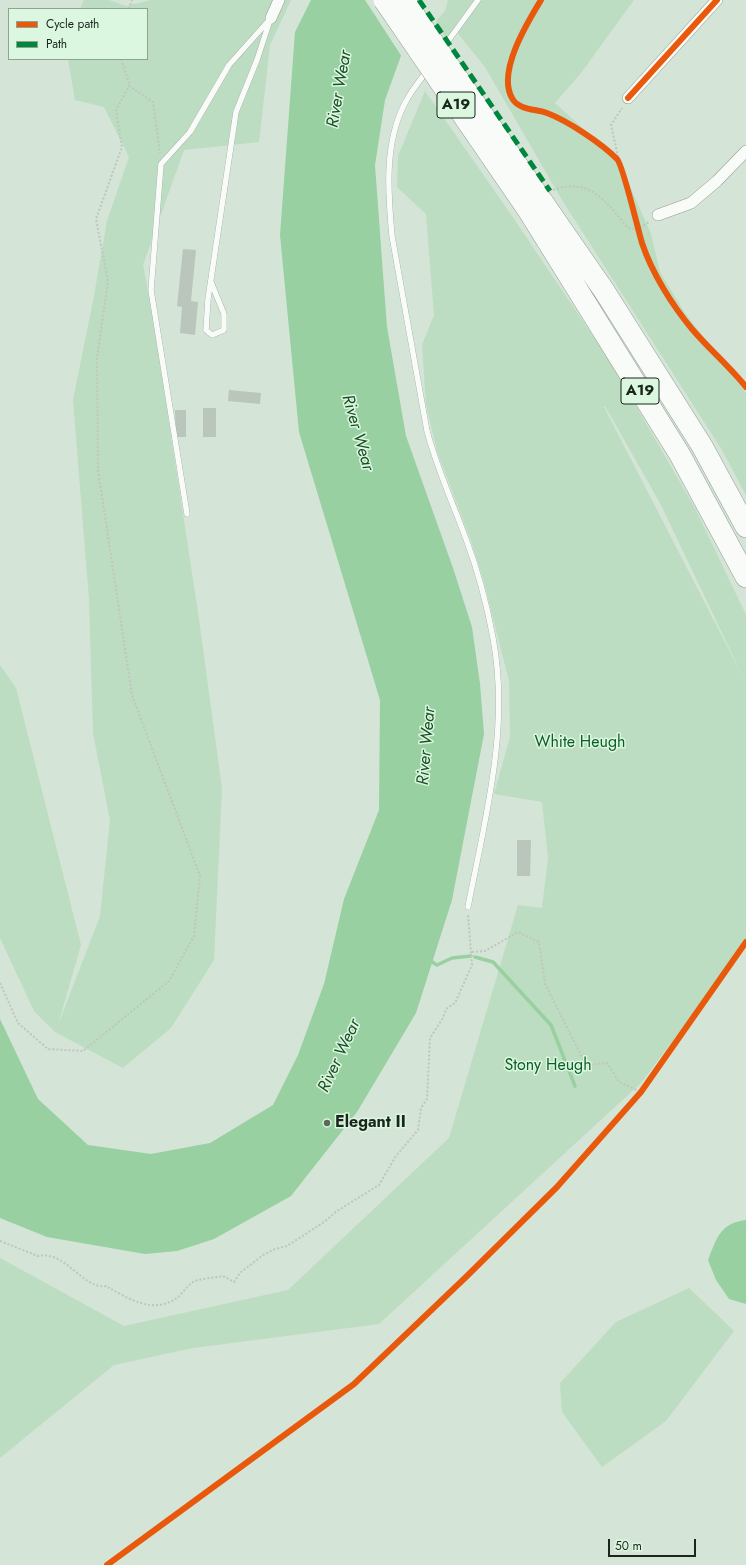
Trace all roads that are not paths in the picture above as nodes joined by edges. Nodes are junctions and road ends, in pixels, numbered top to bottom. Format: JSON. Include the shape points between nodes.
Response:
{"nodes":[{"id":1,"x":279,"y":0,"type":"edge"},
{"id":2,"x":384,"y":0,"type":"edge"},
{"id":3,"x":404,"y":0,"type":"edge"},
{"id":4,"x":478,"y":0,"type":"edge"},
{"id":5,"x":717,"y":0,"type":"edge"},
{"id":6,"x":271,"y":18,"type":"junction"},
{"id":7,"x":628,"y":98,"type":"road end"},
{"id":8,"x":746,"y":151,"type":"edge"},
{"id":9,"x":540,"y":201,"type":"junction"},
{"id":10,"x":658,"y":215,"type":"road end"},
{"id":11,"x":210,"y":282,"type":"junction"},
{"id":12,"x":188,"y":514,"type":"dead end"},
{"id":13,"x":746,"y":527,"type":"edge"},
{"id":14,"x":746,"y":577,"type":"edge"},
{"id":15,"x":468,"y":907,"type":"road end"}],
"edges":[{"from":1,"to":6,"type":"street"},
{"from":2,"to":9,"type":"highway","number":"A19","bridge":true},
{"from":3,"to":9,"type":"highway","number":"A19","bridge":true},
{"from":4,"to":15,"type":"lane","via":[[404,104],[395,132],[389,167],[392,236],[427,431],[436,463],[474,564],[492,631],[497,662],[498,715],[494,772]]},
{"from":5,"to":7,"type":"street"},
{"from":6,"to":11,"type":"lane","via":[[236,112]]},
{"from":6,"to":12,"type":"lane","via":[[229,65],[190,132],[161,164],[151,290]]},
{"from":8,"to":10,"type":"street","via":[[691,203]]},
{"from":9,"to":13,"type":"highway","number":"A19","via":[[605,292],[698,440]]},
{"from":9,"to":14,"type":"highway","number":"A19"},
{"from":11,"to":11,"type":"lane","via":[[206,330],[212,335],[224,330],[224,314]]}]}
